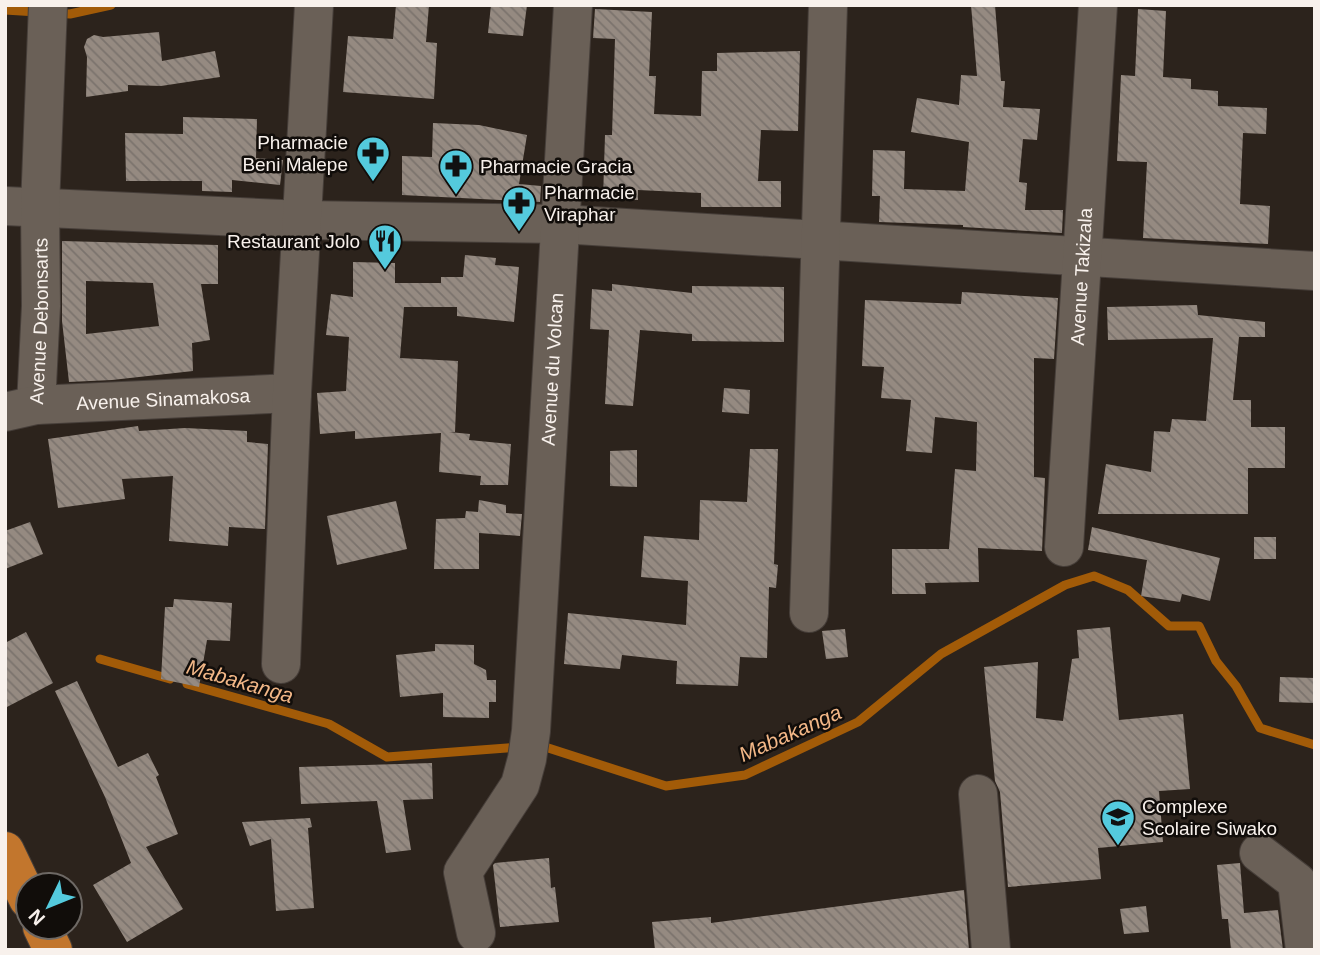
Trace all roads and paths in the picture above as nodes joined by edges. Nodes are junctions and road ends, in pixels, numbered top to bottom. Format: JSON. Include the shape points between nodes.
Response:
{"nodes":[{"id":1,"x":314,"y":5,"type":"edge"},
{"id":2,"x":573,"y":5,"type":"edge"},
{"id":3,"x":828,"y":5,"type":"edge"},
{"id":4,"x":1098,"y":5,"type":"edge"},
{"id":5,"x":48,"y":13,"type":"edge"},
{"id":6,"x":23,"y":206,"type":"edge"},
{"id":7,"x":303,"y":220,"type":"junction"},
{"id":8,"x":561,"y":225,"type":"junction"},
{"id":9,"x":820,"y":240,"type":"junction"},
{"id":10,"x":1083,"y":256,"type":"junction"},
{"id":11,"x":1315,"y":271,"type":"edge"},
{"id":12,"x":292,"y":393,"type":"junction"},
{"id":13,"x":21,"y":408,"type":"edge"},
{"id":14,"x":1064,"y":547,"type":"dead end"},
{"id":15,"x":809,"y":613,"type":"dead end"},
{"id":16,"x":281,"y":664,"type":"dead end"},
{"id":17,"x":978,"y":794,"type":"dead end"},
{"id":18,"x":5,"y":851,"type":"edge"},
{"id":19,"x":1259,"y":853,"type":"dead end"},
{"id":20,"x":15,"y":871,"type":"edge"},
{"id":21,"x":476,"y":933,"type":"dead end"},
{"id":22,"x":991,"y":950,"type":"edge"},
{"id":23,"x":1305,"y":950,"type":"edge"}],
"edges":[{"from":1,"to":7,"type":"street"},
{"from":2,"to":8,"type":"street","name":"Avenue du Volcan"},
{"from":3,"to":9,"type":"street"},
{"from":4,"to":10,"type":"street","name":"Avenue Takizala"},
{"from":5,"to":6,"type":"street","name":"Avenue Debonsarts"},
{"from":6,"to":7,"type":"street"},
{"from":6,"to":13,"type":"street","name":"Avenue Debonsarts","via":[[41,306]]},
{"from":7,"to":8,"type":"street"},
{"from":7,"to":12,"type":"street"},
{"from":8,"to":9,"type":"street"},
{"from":8,"to":21,"type":"street","name":"Avenue du Volcan","via":[[529,745],[520,785],[463,872]]},
{"from":9,"to":10,"type":"street"},
{"from":9,"to":15,"type":"street"},
{"from":10,"to":11,"type":"street"},
{"from":10,"to":14,"type":"street","name":"Avenue Takizala"},
{"from":12,"to":13,"type":"street","name":"Avenue Sinamakosa"},
{"from":12,"to":16,"type":"street"},
{"from":17,"to":22,"type":"street"},
{"from":18,"to":20,"type":"highway"},
{"from":19,"to":23,"type":"street","via":[[1297,882]]}]}
